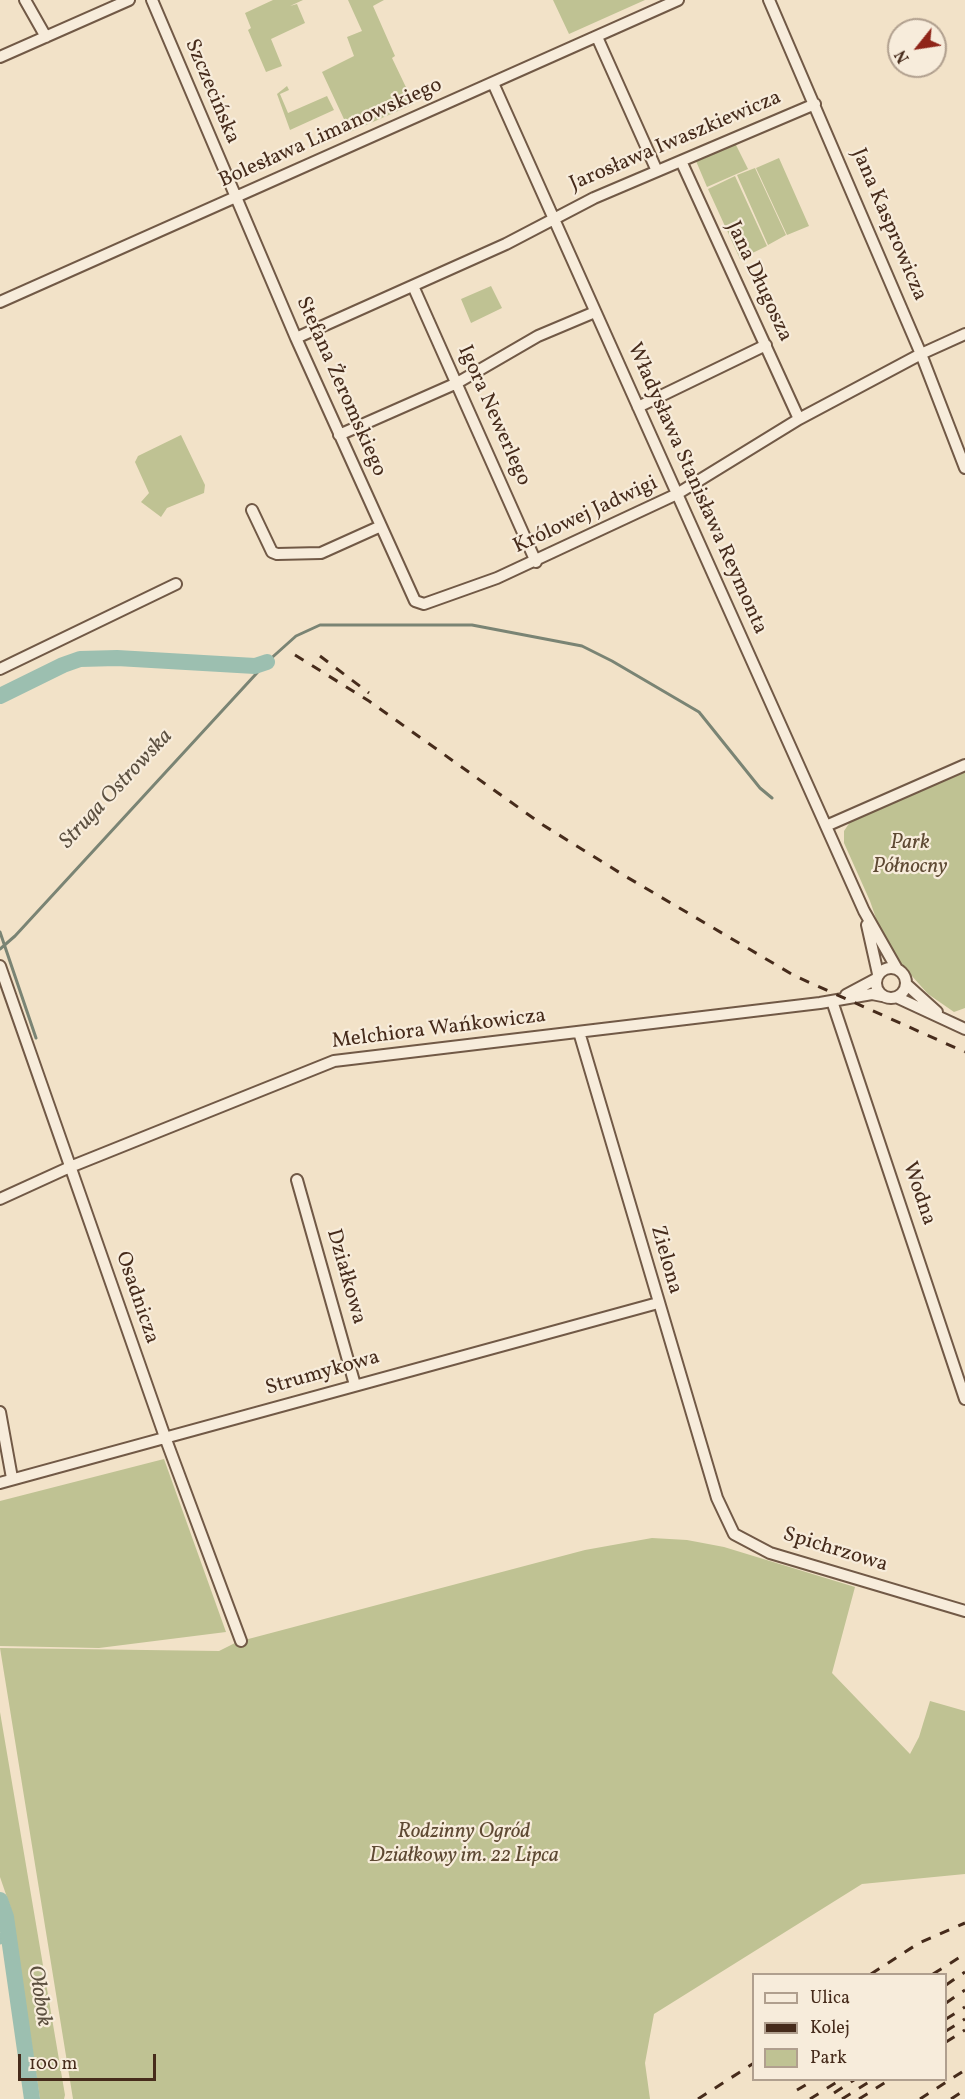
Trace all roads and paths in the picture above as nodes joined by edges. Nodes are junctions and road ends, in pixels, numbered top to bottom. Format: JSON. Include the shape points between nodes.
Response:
{"nodes":[{"id":1,"x":26,"y":0,"type":"edge"},
{"id":2,"x":129,"y":0,"type":"edge"},
{"id":3,"x":152,"y":0,"type":"edge"},
{"id":4,"x":678,"y":0,"type":"edge"},
{"id":5,"x":768,"y":0,"type":"edge"},
{"id":6,"x":46,"y":37,"type":"junction"},
{"id":7,"x":597,"y":37,"type":"junction"},
{"id":8,"x":0,"y":57,"type":"edge"},
{"id":9,"x":493,"y":83,"type":"junction"},
{"id":10,"x":815,"y":104,"type":"junction"},
{"id":11,"x":681,"y":161,"type":"junction"},
{"id":12,"x":657,"y":171,"type":"junction"},
{"id":13,"x":235,"y":198,"type":"junction"},
{"id":14,"x":554,"y":220,"type":"junction"},
{"id":15,"x":413,"y":286,"type":"junction"},
{"id":16,"x":0,"y":302,"type":"edge"},
{"id":17,"x":595,"y":312,"type":"junction"},
{"id":18,"x":965,"y":334,"type":"edge"},
{"id":19,"x":296,"y":338,"type":"junction"},
{"id":20,"x":766,"y":345,"type":"junction"},
{"id":21,"x":921,"y":354,"type":"junction"},
{"id":22,"x":457,"y":382,"type":"junction"},
{"id":23,"x":638,"y":407,"type":"junction"},
{"id":24,"x":799,"y":419,"type":"junction"},
{"id":25,"x":339,"y":435,"type":"junction"},
{"id":26,"x":965,"y":468,"type":"edge"},
{"id":27,"x":677,"y":495,"type":"junction"},
{"id":28,"x":252,"y":510,"type":"dead end"},
{"id":29,"x":381,"y":526,"type":"junction"},
{"id":30,"x":536,"y":562,"type":"junction"},
{"id":31,"x":176,"y":585,"type":"dead end"},
{"id":32,"x":410,"y":592,"type":"joint"},
{"id":33,"x":0,"y":669,"type":"edge"},
{"id":34,"x":965,"y":765,"type":"edge"},
{"id":35,"x":826,"y":826,"type":"junction"},
{"id":36,"x":864,"y":911,"type":"junction"},
{"id":37,"x":0,"y":966,"type":"edge"},
{"id":38,"x":897,"y":969,"type":"junction"},
{"id":39,"x":877,"y":976,"type":"junction"},
{"id":40,"x":906,"y":984,"type":"junction"},
{"id":41,"x":882,"y":996,"type":"junction"},
{"id":42,"x":896,"y":997,"type":"junction"},
{"id":43,"x":832,"y":1001,"type":"junction"},
{"id":44,"x":947,"y":1019,"type":"junction"},
{"id":45,"x":965,"y":1029,"type":"edge"},
{"id":46,"x":579,"y":1032,"type":"junction"},
{"id":47,"x":70,"y":1167,"type":"junction"},
{"id":48,"x":297,"y":1180,"type":"dead end"},
{"id":49,"x":0,"y":1198,"type":"edge"},
{"id":50,"x":658,"y":1303,"type":"junction"},
{"id":51,"x":355,"y":1385,"type":"junction"},
{"id":52,"x":965,"y":1399,"type":"edge"},
{"id":53,"x":0,"y":1412,"type":"edge"},
{"id":54,"x":165,"y":1437,"type":"junction"},
{"id":55,"x":12,"y":1478,"type":"junction"},
{"id":56,"x":0,"y":1483,"type":"edge"},
{"id":57,"x":717,"y":1498,"type":"joint"},
{"id":58,"x":965,"y":1611,"type":"edge"},
{"id":59,"x":241,"y":1641,"type":"dead end"}],
"edges":[{"from":1,"to":6,"type":"street"},
{"from":2,"to":6,"type":"street"},
{"from":3,"to":13,"type":"street","name":"Szczecińska"},
{"from":4,"to":7,"type":"street","name":"Bolesława Limanowskiego"},
{"from":5,"to":10,"type":"street","name":"Jana Kasprowicza"},
{"from":6,"to":8,"type":"street"},
{"from":7,"to":9,"type":"street","name":"Bolesława Limanowskiego"},
{"from":7,"to":12,"type":"street"},
{"from":9,"to":13,"type":"street","name":"Bolesława Limanowskiego"},
{"from":9,"to":14,"type":"street","name":"Władysława Stanisława Reymonta"},
{"from":10,"to":11,"type":"street","name":"Jarosława Iwaszkiewicza"},
{"from":10,"to":21,"type":"street","name":"Jana Kasprowicza"},
{"from":11,"to":12,"type":"street","name":"Jarosława Iwaszkiewicza"},
{"from":11,"to":20,"type":"street","name":"Jana Długosza"},
{"from":12,"to":14,"type":"street","name":"Jarosława Iwaszkiewicza"},
{"from":13,"to":16,"type":"street","name":"Bolesława Limanowskiego"},
{"from":13,"to":19,"type":"street","name":"Stefana Żeromskiego"},
{"from":14,"to":15,"type":"street","name":"Jarosława Iwaszkiewicza"},
{"from":14,"to":17,"type":"street","name":"Władysława Stanisława Reymonta"},
{"from":15,"to":19,"type":"street","name":"Jarosława Iwaszkiewicza"},
{"from":15,"to":22,"type":"street","name":"Igora Newerlego"},
{"from":17,"to":22,"type":"street","via":[[538,336]]},
{"from":17,"to":23,"type":"street","name":"Władysława Stanisława Reymonta"},
{"from":18,"to":21,"type":"street","name":"Królowej Jadwigi"},
{"from":19,"to":25,"type":"street","name":"Stefana Żeromskiego"},
{"from":20,"to":23,"type":"street"},
{"from":20,"to":24,"type":"street","name":"Jana Długosza"},
{"from":21,"to":24,"type":"street","name":"Królowej Jadwigi"},
{"from":21,"to":26,"type":"street","name":"Jana Kasprowicza"},
{"from":22,"to":25,"type":"street"},
{"from":22,"to":30,"type":"street","name":"Igora Newerlego"},
{"from":23,"to":27,"type":"street","name":"Władysława Stanisława Reymonta"},
{"from":24,"to":27,"type":"street","name":"Królowej Jadwigi"},
{"from":25,"to":29,"type":"street","name":"Stefana Żeromskiego"},
{"from":27,"to":30,"type":"street","name":"Królowej Jadwigi"},
{"from":27,"to":35,"type":"street","name":"Władysława Stanisława Reymonta"},
{"from":28,"to":29,"type":"street","via":[[272,552],[277,554],[321,553]]},
{"from":29,"to":32,"type":"street","name":"Stefana Żeromskiego"},
{"from":30,"to":32,"type":"street","name":"Królowej Jadwigi","via":[[424,604],[415,602]]},
{"from":31,"to":33,"type":"street"},
{"from":34,"to":35,"type":"street"},
{"from":35,"to":36,"type":"street","name":"Władysława Stanisława Reymonta"},
{"from":36,"to":38,"type":"street","name":"Władysława Stanisława Reymonta"},
{"from":36,"to":39,"type":"street","name":"Władysława Stanisława Reymonta"},
{"from":37,"to":47,"type":"street","name":"Osadnicza"},
{"from":38,"to":39,"type":"street","via":[[886,968]]},
{"from":38,"to":40,"type":"street"},
{"from":39,"to":41,"type":"street","via":[[876,988]]},
{"from":39,"to":43,"type":"street","name":"Melchiora Wańkowicza"},
{"from":40,"to":42,"type":"street"},
{"from":40,"to":44,"type":"street"},
{"from":41,"to":42,"type":"street"},
{"from":41,"to":43,"type":"street","name":"Melchiora Wańkowicza"},
{"from":42,"to":44,"type":"street"},
{"from":43,"to":46,"type":"street","name":"Melchiora Wańkowicza"},
{"from":43,"to":52,"type":"street","name":"Wodna"},
{"from":44,"to":45,"type":"street"},
{"from":46,"to":47,"type":"street","name":"Melchiora Wańkowicza","via":[[323,1064]]},
{"from":46,"to":50,"type":"street","name":"Zielona"},
{"from":47,"to":49,"type":"street","name":"Melchiora Wańkowicza"},
{"from":47,"to":54,"type":"street","name":"Osadnicza"},
{"from":48,"to":51,"type":"street","name":"Działkowa"},
{"from":50,"to":51,"type":"street","name":"Strumykowa"},
{"from":50,"to":57,"type":"street","name":"Zielona"},
{"from":51,"to":54,"type":"street","name":"Strumykowa"},
{"from":53,"to":55,"type":"street"},
{"from":54,"to":55,"type":"street","name":"Strumykowa"},
{"from":54,"to":59,"type":"street","name":"Osadnicza"},
{"from":55,"to":56,"type":"street","name":"Strumykowa"},
{"from":57,"to":58,"type":"street","name":"Spichrzowa","via":[[734,1534],[770,1553]]}]}
